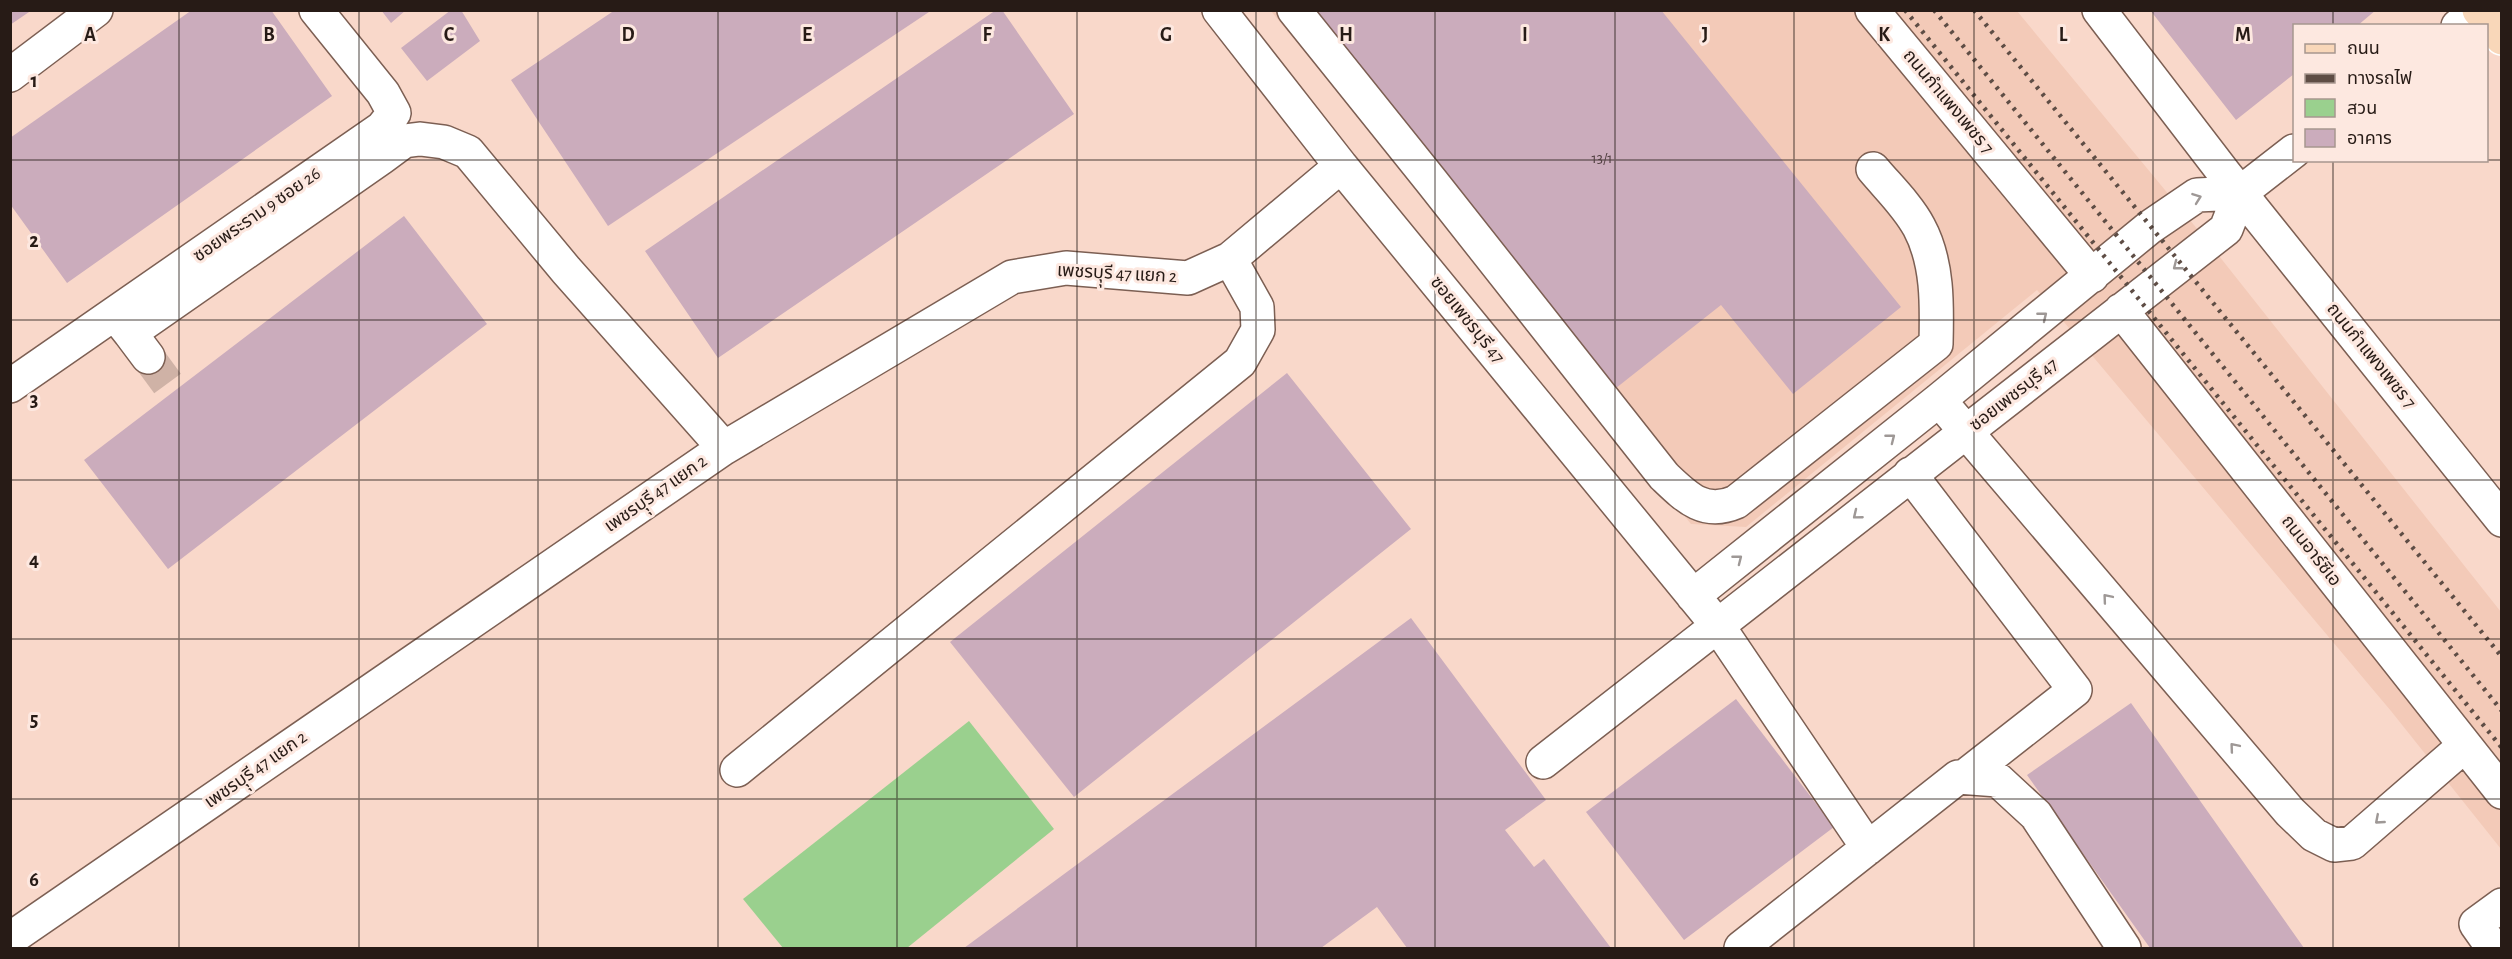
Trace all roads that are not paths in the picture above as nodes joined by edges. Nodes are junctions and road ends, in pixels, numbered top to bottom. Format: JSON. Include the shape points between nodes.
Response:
{"nodes":[{"id":1,"x":96,"y":10,"type":"edge"},
{"id":2,"x":316,"y":10,"type":"edge"},
{"id":3,"x":1219,"y":10,"type":"edge"},
{"id":4,"x":1294,"y":10,"type":"edge"},
{"id":5,"x":1872,"y":10,"type":"edge"},
{"id":6,"x":2099,"y":10,"type":"edge"},
{"id":7,"x":2479,"y":10,"type":"edge"},
{"id":8,"x":2461,"y":24,"type":"edge"},
{"id":9,"x":2502,"y":38,"type":"edge"},
{"id":10,"x":10,"y":75,"type":"edge"},
{"id":11,"x":382,"y":143,"type":"junction"},
{"id":12,"x":2293,"y":153,"type":"edge"},
{"id":13,"x":1341,"y":166,"type":"junction"},
{"id":14,"x":1873,"y":169,"type":"dead end"},
{"id":15,"x":2240,"y":193,"type":"junction"},
{"id":16,"x":1230,"y":259,"type":"junction"},
{"id":17,"x":2092,"y":276,"type":"junction"},
{"id":18,"x":2121,"y":310,"type":"junction"},
{"id":19,"x":10,"y":386,"type":"edge"},
{"id":20,"x":1939,"y":400,"type":"junction"},
{"id":21,"x":1966,"y":433,"type":"junction"},
{"id":22,"x":724,"y":447,"type":"junction"},
{"id":23,"x":1910,"y":474,"type":"junction"},
{"id":24,"x":2502,"y":520,"type":"edge"},
{"id":25,"x":1693,"y":596,"type":"junction"},
{"id":26,"x":1718,"y":626,"type":"junction"},
{"id":27,"x":2464,"y":746,"type":"junction"},
{"id":28,"x":1543,"y":762,"type":"dead end"},
{"id":29,"x":737,"y":770,"type":"dead end"},
{"id":30,"x":1964,"y":777,"type":"junction"},
{"id":31,"x":2502,"y":792,"type":"edge"},
{"id":32,"x":1868,"y":848,"type":"junction"},
{"id":33,"x":2502,"y":905,"type":"edge"},
{"id":34,"x":10,"y":939,"type":"edge"},
{"id":35,"x":1741,"y":948,"type":"edge"},
{"id":36,"x":2124,"y":948,"type":"edge"},
{"id":37,"x":2493,"y":948,"type":"edge"}],
"edges":[{"from":1,"to":10,"type":"street"},
{"from":2,"to":11,"type":"street","via":[[383,93],[394,113]]},
{"from":3,"to":13,"type":"street","name":"ซอยเพชรบุรี 47"},
{"from":4,"to":14,"type":"street","via":[[1664,476],[1685,496],[1709,508],[1723,508],[1736,502],[1936,344],[1937,298],[1928,247],[1918,224]]},
{"from":5,"to":17,"type":"street","name":"ถนนกำแพงเพชร 7"},
{"from":6,"to":15,"type":"street","name":"ถนนกำแพงเพชร 7"},
{"from":7,"to":8,"type":"street"},
{"from":7,"to":9,"type":"main road"},
{"from":11,"to":19,"type":"street","name":"ซอยพระราม 9 ซอย 26","via":[[131,335]]},
{"from":11,"to":22,"type":"street","name":"ซอยพระราม 9 ซอย 26","via":[[420,139],[444,142],[468,152],[566,270]]},
{"from":12,"to":15,"type":"street"},
{"from":13,"to":16,"type":"street","name":"เพชรบุุรี 47 แยก 2"},
{"from":13,"to":25,"type":"street","name":"ซอยเพชรบุรี 47"},
{"from":17,"to":15,"type":"street","one_way":true,"via":[[2150,227],[2197,195]]},
{"from":15,"to":18,"type":"street","name":"ซอยเพชรบุรี 47","one_way":true,"via":[[2226,229]]},
{"from":15,"to":24,"type":"street","name":"ถนนกำแพงเพชร 7"},
{"from":16,"to":22,"type":"street","name":"เพชรบุุรี 47 แยก 2","via":[[1188,278],[1066,268],[1012,277]]},
{"from":16,"to":29,"type":"street","via":[[1257,307],[1258,330],[1240,362]]},
{"from":20,"to":17,"type":"street","one_way":true},
{"from":18,"to":21,"type":"street","name":"ซอยเพชรบุรี 47"},
{"from":18,"to":27,"type":"street","name":"ถนนอาร์ซีเอ"},
{"from":20,"to":21,"type":"street"},
{"from":25,"to":20,"type":"street","one_way":true},
{"from":21,"to":23,"type":"street","name":"ซอยเพชรบุรี 47"},
{"from":27,"to":21,"type":"street","one_way":true,"via":[[2352,843],[2334,845],[2314,835],[2289,812]]},
{"from":22,"to":34,"type":"street","name":"เพชรบุุรี 47 แยก 2"},
{"from":23,"to":26,"type":"street","name":"ซอยเพชรบุรี 47","one_way":true},
{"from":23,"to":30,"type":"street","via":[[2075,690]]},
{"from":25,"to":26,"type":"street","name":"ซอยเพชรบุรี 47"},
{"from":26,"to":28,"type":"street"},
{"from":26,"to":32,"type":"street","name":"ซอยเพชรบุรี 47"},
{"from":27,"to":31,"type":"street","name":"ถนนอาร์ซีเอ"},
{"from":30,"to":32,"type":"street","via":[[1958,777]]},
{"from":30,"to":36,"type":"street","via":[[1998,780],[2036,815]]},
{"from":32,"to":35,"type":"street"},
{"from":33,"to":37,"type":"street","via":[[2476,924]]}]}
